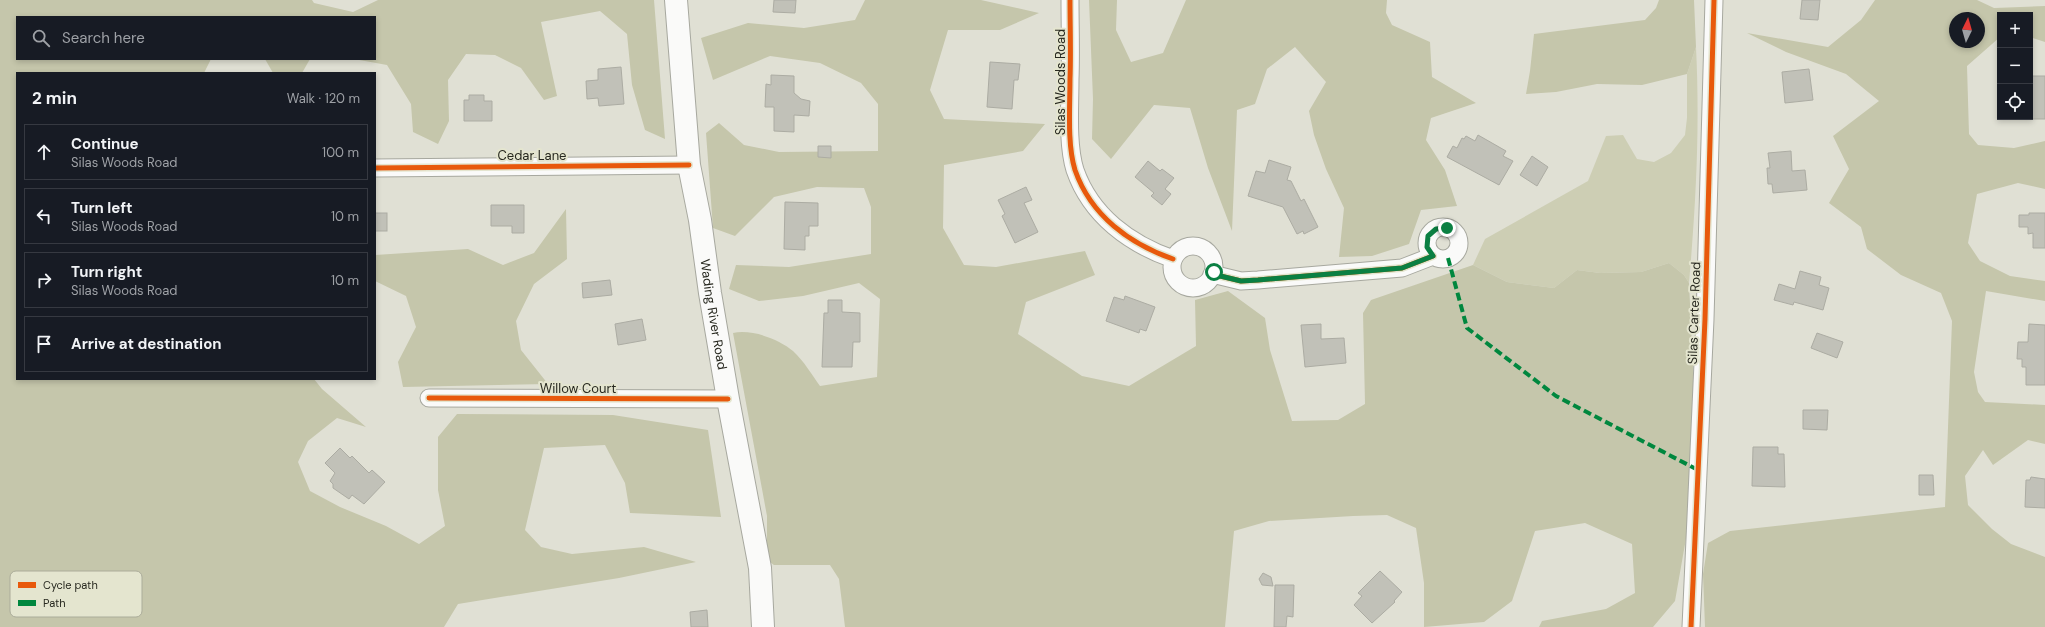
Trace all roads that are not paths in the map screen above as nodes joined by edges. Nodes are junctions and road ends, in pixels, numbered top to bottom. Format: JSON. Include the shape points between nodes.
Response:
{"nodes":[{"id":1,"x":676,"y":0,"type":"edge"},
{"id":2,"x":1070,"y":0,"type":"edge"},
{"id":3,"x":1714,"y":0,"type":"edge"},
{"id":4,"x":689,"y":165,"type":"junction"},
{"id":5,"x":376,"y":168,"type":"edge"},
{"id":6,"x":1433,"y":256,"type":"dead end"},
{"id":7,"x":1173,"y":259,"type":"junction"},
{"id":8,"x":1212,"y":274,"type":"junction"},
{"id":9,"x":429,"y":398,"type":"dead end"},
{"id":10,"x":728,"y":399,"type":"junction"},
{"id":11,"x":764,"y":627,"type":"edge"},
{"id":12,"x":1691,"y":627,"type":"edge"}],
"edges":[{"from":1,"to":4,"type":"main road","name":"Wading River Road"},
{"from":2,"to":7,"type":"street","name":"Silas Woods Road","via":[[1071,144],[1075,169],[1082,187],[1113,227],[1141,245]]},
{"from":3,"to":12,"type":"street","name":"Silas Carter Road","via":[[1705,319]]},
{"from":4,"to":5,"type":"street","name":"Cedar Lane"},
{"from":4,"to":10,"type":"main road","name":"Wading River Road"},
{"from":6,"to":8,"type":"street","via":[[1402,268],[1258,280],[1241,281]]},
{"from":7,"to":8,"type":"street","via":[[1182,249],[1196,246],[1212,258]]},
{"from":7,"to":8,"type":"street","via":[[1172,273],[1180,285],[1186,288],[1206,284]]},
{"from":9,"to":10,"type":"street","name":"Willow Court"},
{"from":10,"to":11,"type":"main road","name":"Wading River Road","via":[[760,568]]}]}
